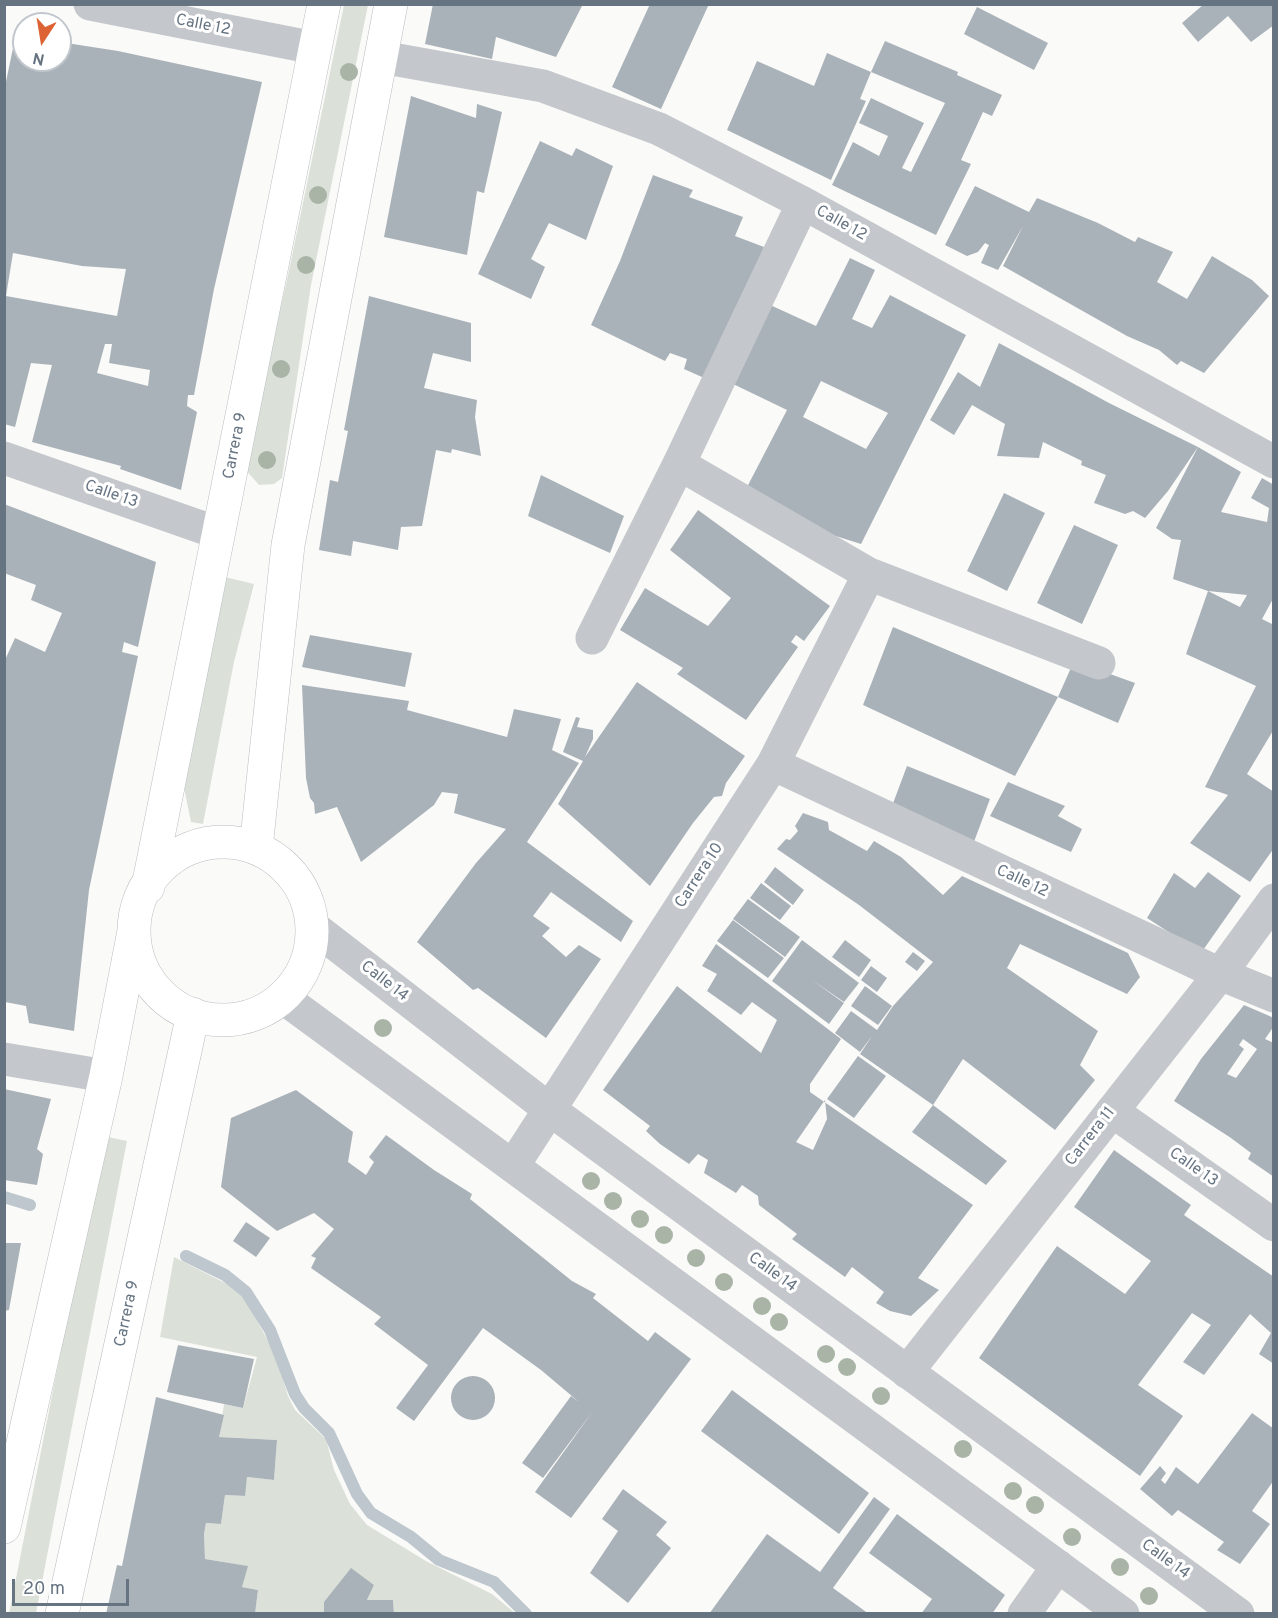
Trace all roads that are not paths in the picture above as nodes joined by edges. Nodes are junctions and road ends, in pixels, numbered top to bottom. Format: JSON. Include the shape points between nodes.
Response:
{"nodes":[{"id":1,"x":90,"y":4,"type":"edge"},
{"id":2,"x":324,"y":4,"type":"edge"},
{"id":3,"x":391,"y":4,"type":"edge"},
{"id":4,"x":315,"y":48,"type":"junction"},
{"id":5,"x":381,"y":57,"type":"junction"},
{"id":6,"x":803,"y":202,"type":"junction"},
{"id":7,"x":4,"y":458,"type":"edge"},
{"id":8,"x":1274,"y":462,"type":"edge"},
{"id":9,"x":679,"y":464,"type":"junction"},
{"id":10,"x":218,"y":533,"type":"junction"},
{"id":11,"x":869,"y":574,"type":"junction"},
{"id":12,"x":592,"y":638,"type":"dead end"},
{"id":13,"x":1099,"y":663,"type":"dead end"},
{"id":14,"x":773,"y":764,"type":"junction"},
{"id":15,"x":256,"y":848,"type":"junction"},
{"id":16,"x":148,"y":887,"type":"junction"},
{"id":17,"x":1274,"y":900,"type":"edge"},
{"id":18,"x":312,"y":926,"type":"junction"},
{"id":19,"x":134,"y":931,"type":"junction"},
{"id":20,"x":1220,"y":975,"type":"junction"},
{"id":21,"x":1274,"y":996,"type":"edge"},
{"id":22,"x":282,"y":998,"type":"junction"},
{"id":23,"x":193,"y":1014,"type":"junction"},
{"id":24,"x":4,"y":1059,"type":"edge"},
{"id":25,"x":106,"y":1076,"type":"junction"},
{"id":26,"x":549,"y":1109,"type":"junction"},
{"id":27,"x":1112,"y":1111,"type":"junction"},
{"id":28,"x":513,"y":1166,"type":"junction"},
{"id":29,"x":1274,"y":1225,"type":"edge"},
{"id":30,"x":907,"y":1372,"type":"junction"},
{"id":31,"x":4,"y":1527,"type":"edge"},
{"id":32,"x":1058,"y":1566,"type":"junction"},
{"id":33,"x":62,"y":1614,"type":"edge"},
{"id":34,"x":1024,"y":1614,"type":"edge"},
{"id":35,"x":1123,"y":1614,"type":"edge"},
{"id":36,"x":1238,"y":1614,"type":"edge"}],
"edges":[{"from":1,"to":4,"type":"street","name":"Calle 12"},
{"from":2,"to":4,"type":"main road","name":"Carrera 9"},
{"from":3,"to":5,"type":"main road"},
{"from":4,"to":10,"type":"main road","name":"Carrera 9"},
{"from":5,"to":6,"type":"street","name":"Calle 12","via":[[543,86],[659,129]]},
{"from":5,"to":15,"type":"main road","via":[[288,545]]},
{"from":6,"to":8,"type":"street","name":"Calle 12"},
{"from":6,"to":9,"type":"street"},
{"from":7,"to":10,"type":"street","name":"Calle 13"},
{"from":9,"to":11,"type":"street"},
{"from":9,"to":12,"type":"street"},
{"from":10,"to":16,"type":"main road","name":"Carrera 9"},
{"from":11,"to":13,"type":"street"},
{"from":11,"to":14,"type":"street","name":"Carrera 10"},
{"from":14,"to":20,"type":"street","name":"Calle 12"},
{"from":14,"to":26,"type":"street","name":"Carrera 10"},
{"from":15,"to":16,"type":"main road","via":[[231,842],[206,843],[182,851],[161,866]]},
{"from":15,"to":18,"type":"main road","via":[[296,879]]},
{"from":16,"to":19,"type":"main road","via":[[137,907]]},
{"from":17,"to":20,"type":"street","name":"Carrera 11"},
{"from":18,"to":22,"type":"main road","via":[[305,965]]},
{"from":18,"to":26,"type":"street","name":"Calle 14"},
{"from":19,"to":23,"type":"main road","via":[[136,953],[144,973],[157,991]]},
{"from":19,"to":25,"type":"main road"},
{"from":20,"to":21,"type":"street","name":"Calle 12"},
{"from":20,"to":27,"type":"street","name":"Carrera 11"},
{"from":22,"to":23,"type":"main road","via":[[240,1017],[217,1019]]},
{"from":22,"to":28,"type":"street"},
{"from":23,"to":33,"type":"main road","name":"Carrera 9"},
{"from":24,"to":25,"type":"street"},
{"from":25,"to":31,"type":"main road"},
{"from":26,"to":28,"type":"street","name":"Carrera 10"},
{"from":26,"to":30,"type":"street","name":"Calle 14"},
{"from":27,"to":29,"type":"street","name":"Calle 13"},
{"from":27,"to":30,"type":"street","name":"Carrera 11"},
{"from":28,"to":32,"type":"street"},
{"from":30,"to":36,"type":"street","name":"Calle 14"},
{"from":32,"to":34,"type":"street"},
{"from":32,"to":35,"type":"street"}]}
